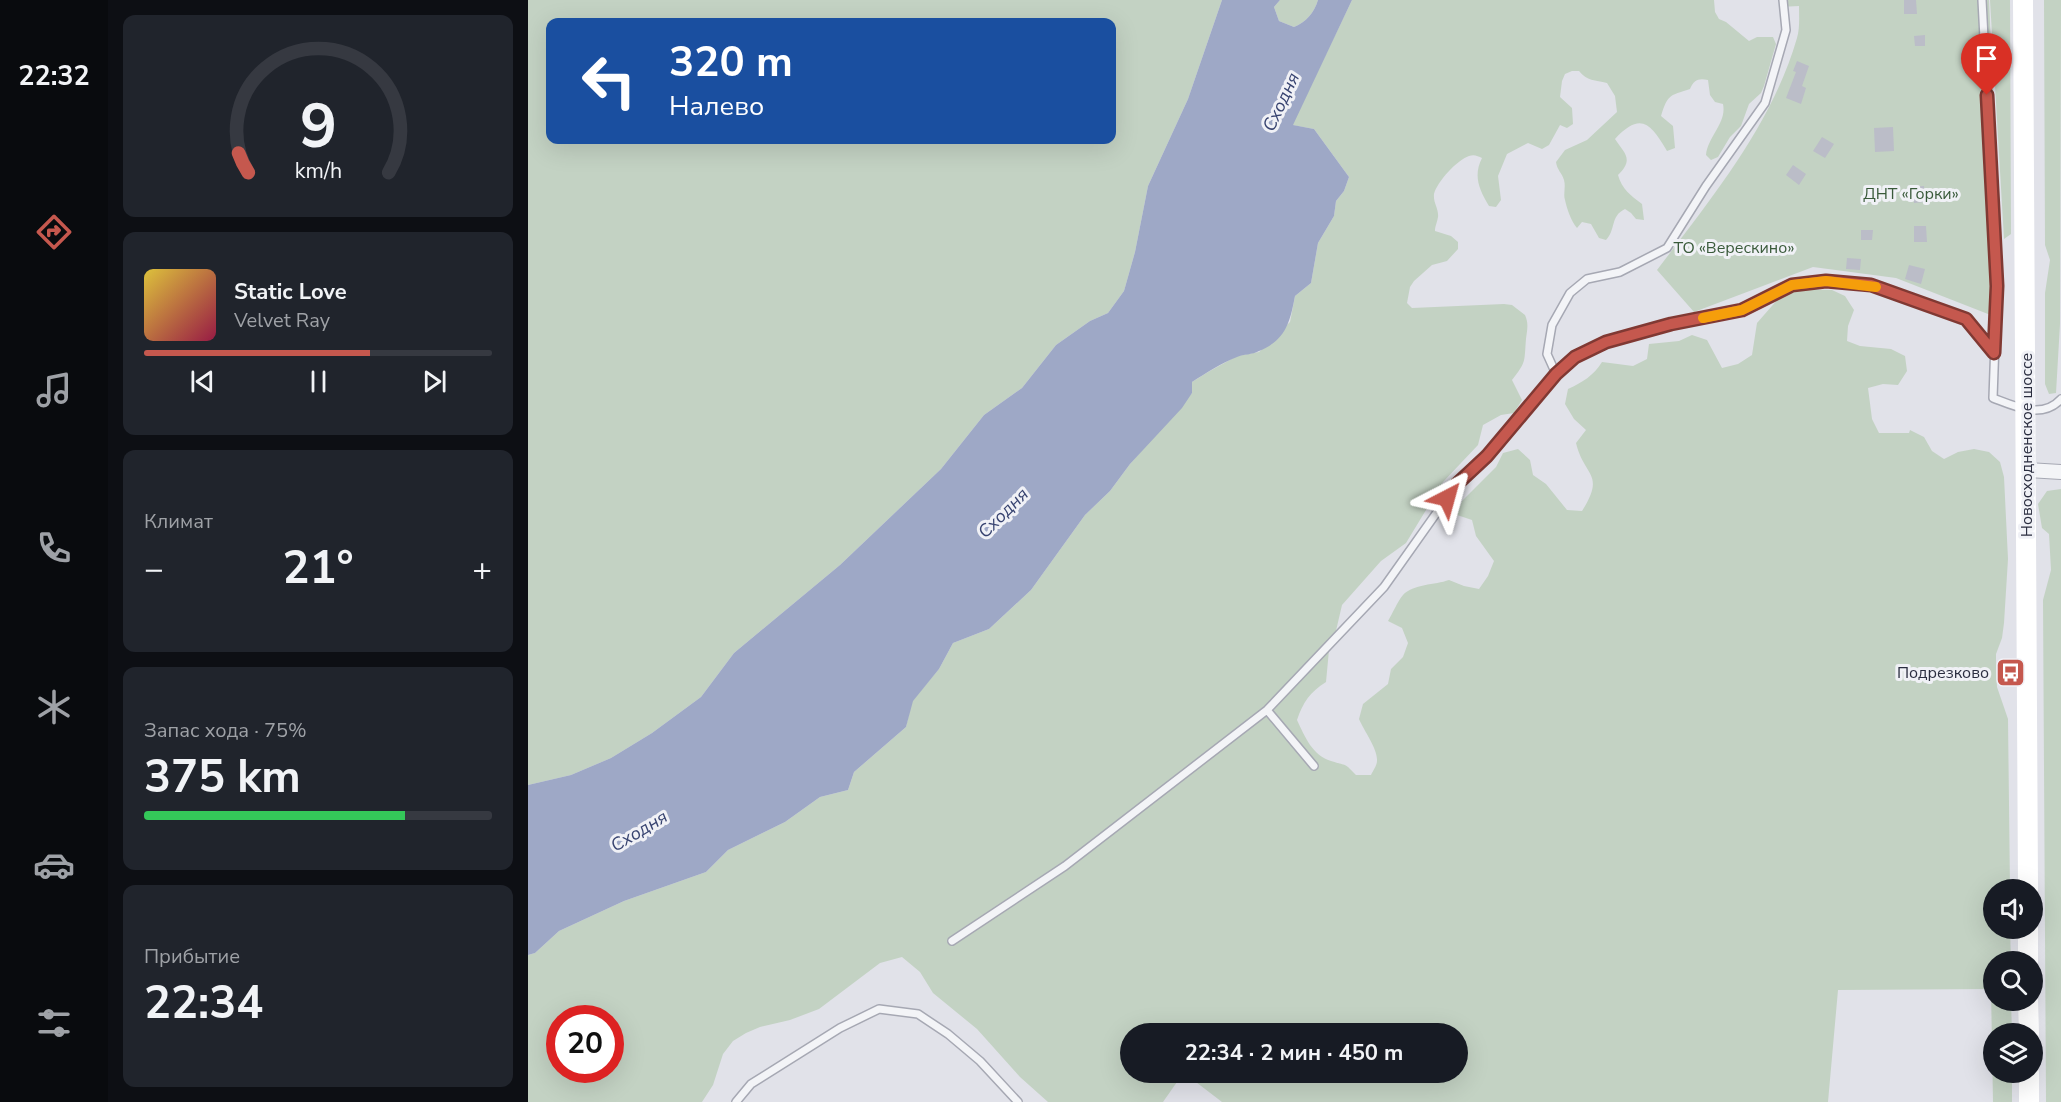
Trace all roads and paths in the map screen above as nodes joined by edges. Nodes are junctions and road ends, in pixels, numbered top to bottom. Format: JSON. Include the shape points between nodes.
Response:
{"nodes":[{"id":1,"x":1783,"y":0,"type":"edge"},
{"id":2,"x":1982,"y":0,"type":"edge"},
{"id":3,"x":2022,"y":0,"type":"edge"},
{"id":4,"x":1994,"y":353,"type":"junction"},
{"id":5,"x":1556,"y":374,"type":"junction"},
{"id":6,"x":2061,"y":399,"type":"edge"},
{"id":7,"x":2025,"y":411,"type":"junction"},
{"id":8,"x":2026,"y":470,"type":"junction"},
{"id":9,"x":2061,"y":472,"type":"edge"},
{"id":10,"x":1267,"y":710,"type":"junction"},
{"id":11,"x":1314,"y":766,"type":"dead end"},
{"id":12,"x":2028,"y":879,"type":"edge"},
{"id":13,"x":952,"y":941,"type":"dead end"},
{"id":14,"x":2029,"y":1083,"type":"edge"},
{"id":15,"x":736,"y":1102,"type":"edge"},
{"id":16,"x":1018,"y":1102,"type":"edge"},
{"id":17,"x":2029,"y":1102,"type":"edge"}],
"edges":[{"from":1,"to":5,"type":"lane","via":[[1786,30],[1765,103],[1667,248],[1620,272],[1587,279],[1570,293],[1552,325],[1547,354]]},
{"from":2,"to":4,"type":"lane","via":[[1997,286]]},
{"from":3,"to":7,"type":"main road","name":"Новосходненское шоссе"},
{"from":4,"to":5,"type":"lane","via":[[1966,319],[1871,285],[1826,281],[1792,285],[1742,310],[1606,342],[1575,357]]},
{"from":4,"to":7,"type":"lane","via":[[1993,398]]},
{"from":5,"to":10,"type":"lane","via":[[1487,456],[1457,484],[1384,587]]},
{"from":6,"to":7,"type":"lane","via":[[2050,409]]},
{"from":7,"to":8,"type":"main road","name":"Новосходненское шоссе"},
{"from":8,"to":9,"type":"street"},
{"from":8,"to":12,"type":"main road","name":"Новосходненское шоссе"},
{"from":10,"to":11,"type":"lane"},
{"from":10,"to":13,"type":"lane","via":[[1065,866]]},
{"from":14,"to":17,"type":"main road"},
{"from":15,"to":16,"type":"lane","via":[[751,1084],[840,1028],[879,1009],[918,1014],[948,1034]]}]}
